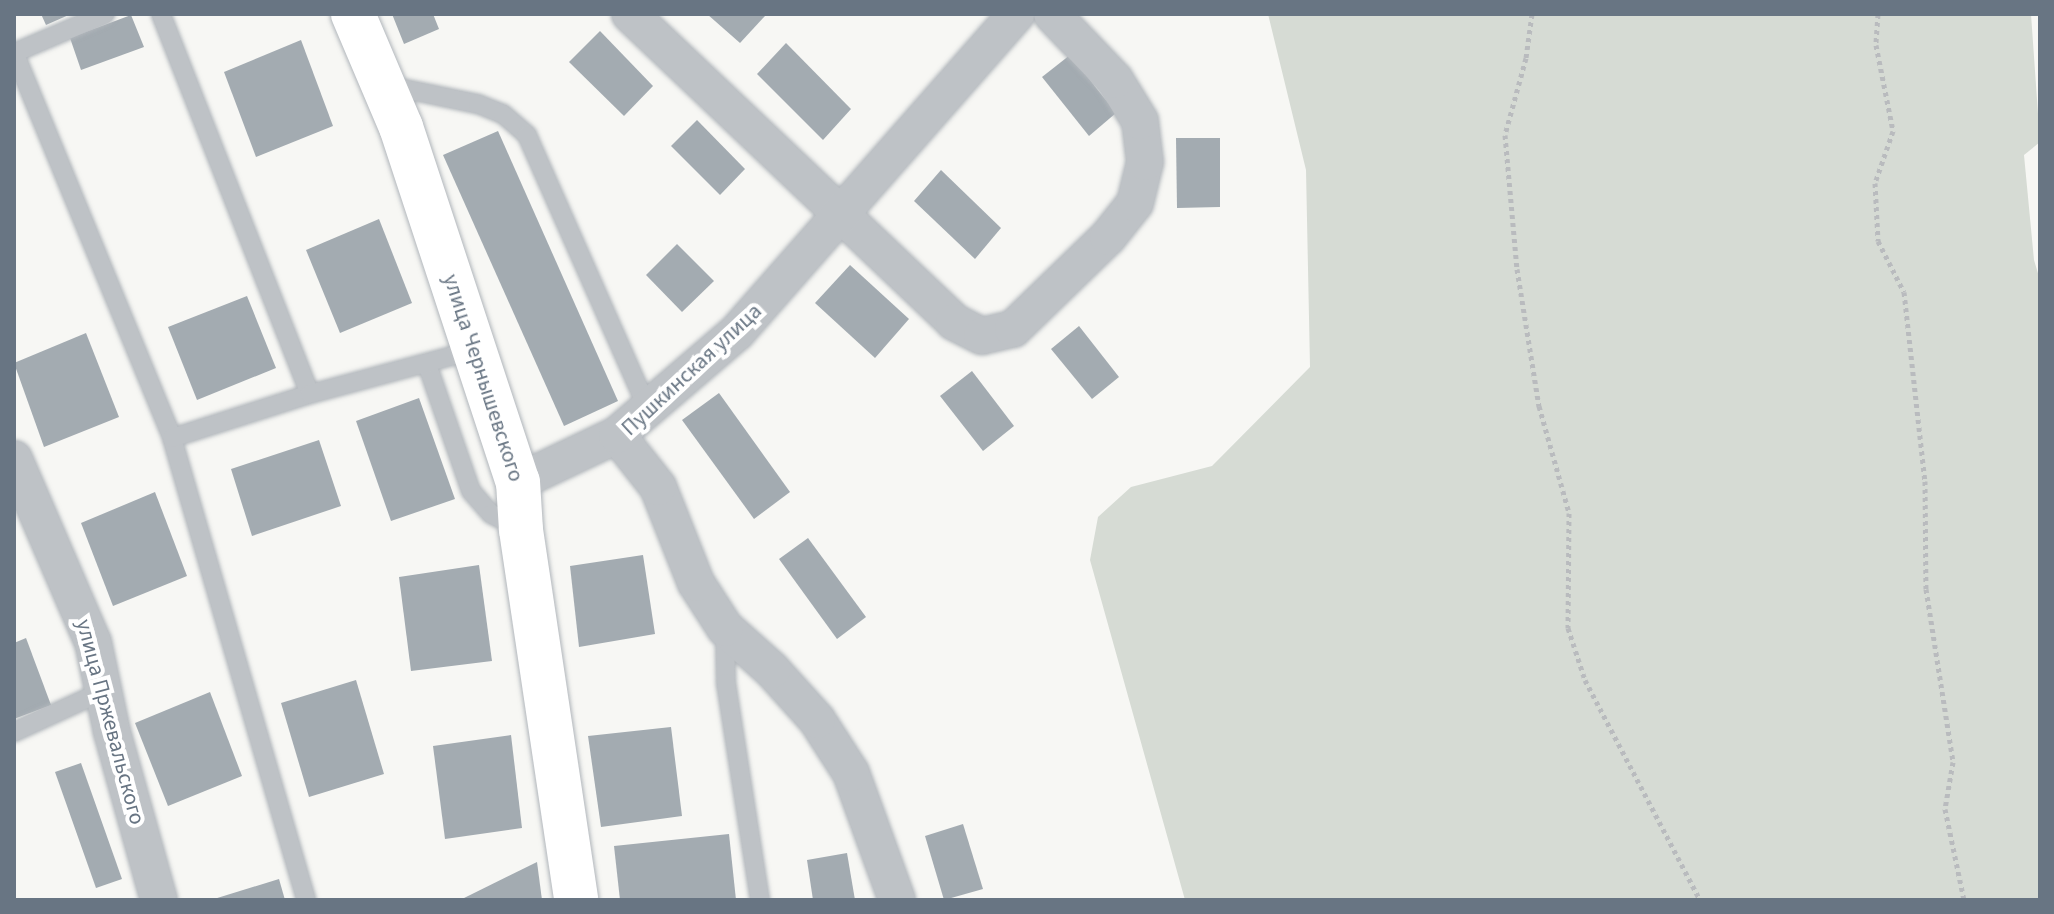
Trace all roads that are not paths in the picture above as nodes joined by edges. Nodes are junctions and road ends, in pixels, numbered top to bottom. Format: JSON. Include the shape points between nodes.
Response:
{"nodes":[{"id":1,"x":105,"y":14,"type":"edge"},
{"id":2,"x":161,"y":14,"type":"edge"},
{"id":3,"x":353,"y":14,"type":"edge"},
{"id":4,"x":630,"y":14,"type":"edge"},
{"id":5,"x":1016,"y":14,"type":"edge"},
{"id":6,"x":1052,"y":14,"type":"edge"},
{"id":7,"x":14,"y":53,"type":"edge"},
{"id":8,"x":383,"y":84,"type":"junction"},
{"id":9,"x":838,"y":213,"type":"junction"},
{"id":10,"x":474,"y":350,"type":"junction"},
{"id":11,"x":427,"y":364,"type":"junction"},
{"id":12,"x":310,"y":394,"type":"junction"},
{"id":13,"x":647,"y":407,"type":"junction"},
{"id":14,"x":617,"y":435,"type":"junction"},
{"id":15,"x":172,"y":438,"type":"junction"},
{"id":16,"x":14,"y":459,"type":"edge"},
{"id":17,"x":518,"y":482,"type":"junction"},
{"id":18,"x":521,"y":530,"type":"junction"},
{"id":19,"x":725,"y":628,"type":"junction"},
{"id":20,"x":103,"y":691,"type":"junction"},
{"id":21,"x":14,"y":732,"type":"edge"},
{"id":22,"x":159,"y":900,"type":"edge"},
{"id":23,"x":306,"y":900,"type":"edge"},
{"id":24,"x":576,"y":900,"type":"edge"},
{"id":25,"x":760,"y":900,"type":"edge"},
{"id":26,"x":897,"y":900,"type":"edge"}],
"edges":[{"from":1,"to":7,"type":"lane"},
{"from":2,"to":12,"type":"lane"},
{"from":3,"to":8,"type":"street","name":"улица Чернышевского"},
{"from":4,"to":9,"type":"street"},
{"from":5,"to":9,"type":"street","name":"Пушкинская улица"},
{"from":6,"to":9,"type":"street","via":[[1115,80],[1140,121],[1145,162],[1135,203],[1108,237],[1013,329],[982,336],[954,322]]},
{"from":7,"to":15,"type":"lane"},
{"from":8,"to":10,"type":"street","name":"улица Чернышевского"},
{"from":8,"to":13,"type":"lane","via":[[478,104],[503,114],[527,135]]},
{"from":9,"to":13,"type":"street","name":"Пушкинская улица","via":[[737,332]]},
{"from":10,"to":11,"type":"lane"},
{"from":10,"to":17,"type":"street","name":"улица Чернышевского"},
{"from":11,"to":12,"type":"lane"},
{"from":11,"to":18,"type":"lane","via":[[471,491],[491,514]]},
{"from":12,"to":15,"type":"lane"},
{"from":13,"to":14,"type":"street","name":"Пушкинская улица"},
{"from":14,"to":17,"type":"street"},
{"from":14,"to":19,"type":"street","name":"Пушкинская улица","via":[[658,487],[696,583]]},
{"from":15,"to":23,"type":"lane"},
{"from":16,"to":20,"type":"street","name":"улица Пржевальского","via":[[93,642]]},
{"from":17,"to":18,"type":"street","name":"улица Чернышевского"},
{"from":18,"to":24,"type":"street","name":"улица Чернышевского"},
{"from":19,"to":25,"type":"lane","via":[[726,683]]},
{"from":19,"to":26,"type":"street","name":"Пушкинская улица","via":[[817,720],[851,773]]},
{"from":20,"to":21,"type":"lane"},
{"from":20,"to":22,"type":"street","name":"улица Пржевальского"}]}
